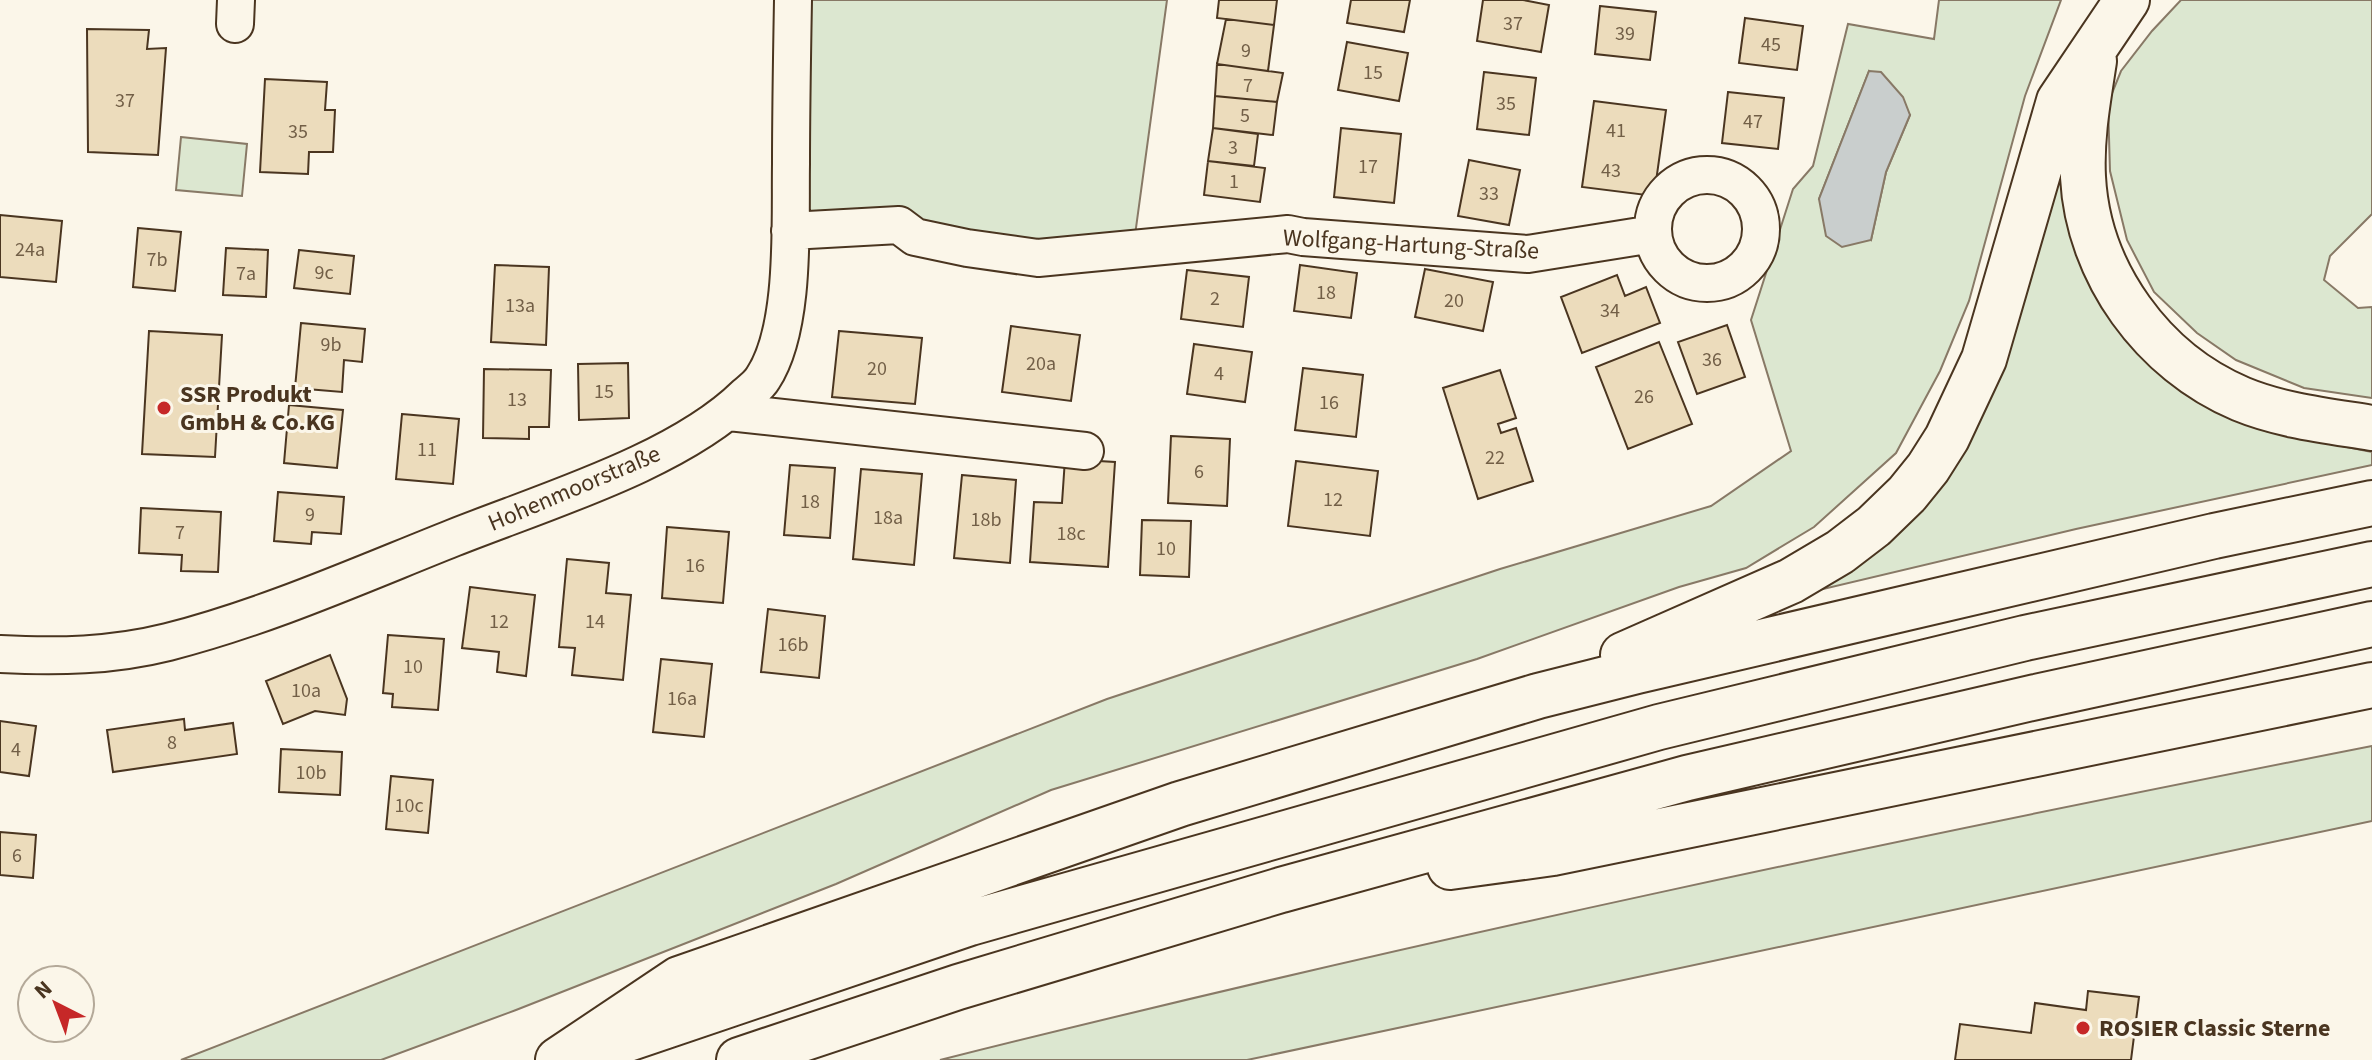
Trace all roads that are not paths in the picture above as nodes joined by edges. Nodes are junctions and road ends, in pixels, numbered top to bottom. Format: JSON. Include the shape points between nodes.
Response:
{"nodes":[{"id":1,"x":793,"y":0,"type":"edge"},
{"id":2,"x":2127,"y":0,"type":"edge"},
{"id":3,"x":2098,"y":43,"type":"junction"},
{"id":4,"x":790,"y":231,"type":"junction"},
{"id":5,"x":1653,"y":234,"type":"dead end"},
{"id":6,"x":729,"y":412,"type":"junction"},
{"id":7,"x":2372,"y":428,"type":"edge"},
{"id":8,"x":1085,"y":451,"type":"dead end"},
{"id":9,"x":2372,"y":503,"type":"edge"},
{"id":10,"x":2372,"y":564,"type":"edge"},
{"id":11,"x":2372,"y":624,"type":"edge"},
{"id":12,"x":0,"y":654,"type":"edge"},
{"id":13,"x":2372,"y":685,"type":"edge"},
{"id":14,"x":1538,"y":696,"type":"junction"},
{"id":15,"x":1281,"y":890,"type":"junction"},
{"id":16,"x":558,"y":1060,"type":"edge"},
{"id":17,"x":564,"y":1060,"type":"edge"},
{"id":18,"x":739,"y":1060,"type":"edge"}],
"edges":[{"from":1,"to":4,"type":"street","name":"Hohenmoorstraße"},
{"from":2,"to":3,"type":"highway"},
{"from":3,"to":7,"type":"highway","via":[[2084,121],[2083,178],[2097,242],[2118,292],[2156,343],[2198,377],[2243,400]]},
{"from":3,"to":14,"type":"highway","via":[[2059,101],[1984,359],[1947,438],[1907,494],[1840,552],[1791,581]]},
{"from":4,"to":5,"type":"street","name":"Wolfgang-Hartung-Straße","via":[[899,225],[915,237],[1038,258],[1288,234],[1528,254]]},
{"from":4,"to":6,"type":"street","name":"Hohenmoorstraße","via":[[786,304],[774,354],[763,380]]},
{"from":6,"to":8,"type":"street"},
{"from":6,"to":12,"type":"street","name":"Hohenmoorstraße","via":[[626,469],[250,616],[114,653]]},
{"from":9,"to":14,"type":"highway"},
{"from":10,"to":17,"type":"highway","via":[[2025,638],[1659,727],[970,923]]},
{"from":11,"to":15,"type":"highway","via":[[1687,778]]},
{"from":13,"to":15,"type":"highway","via":[[1553,853]]},
{"from":14,"to":16,"type":"highway","via":[[1180,804],[679,979]]},
{"from":15,"to":18,"type":"highway","via":[[958,987]]}]}
